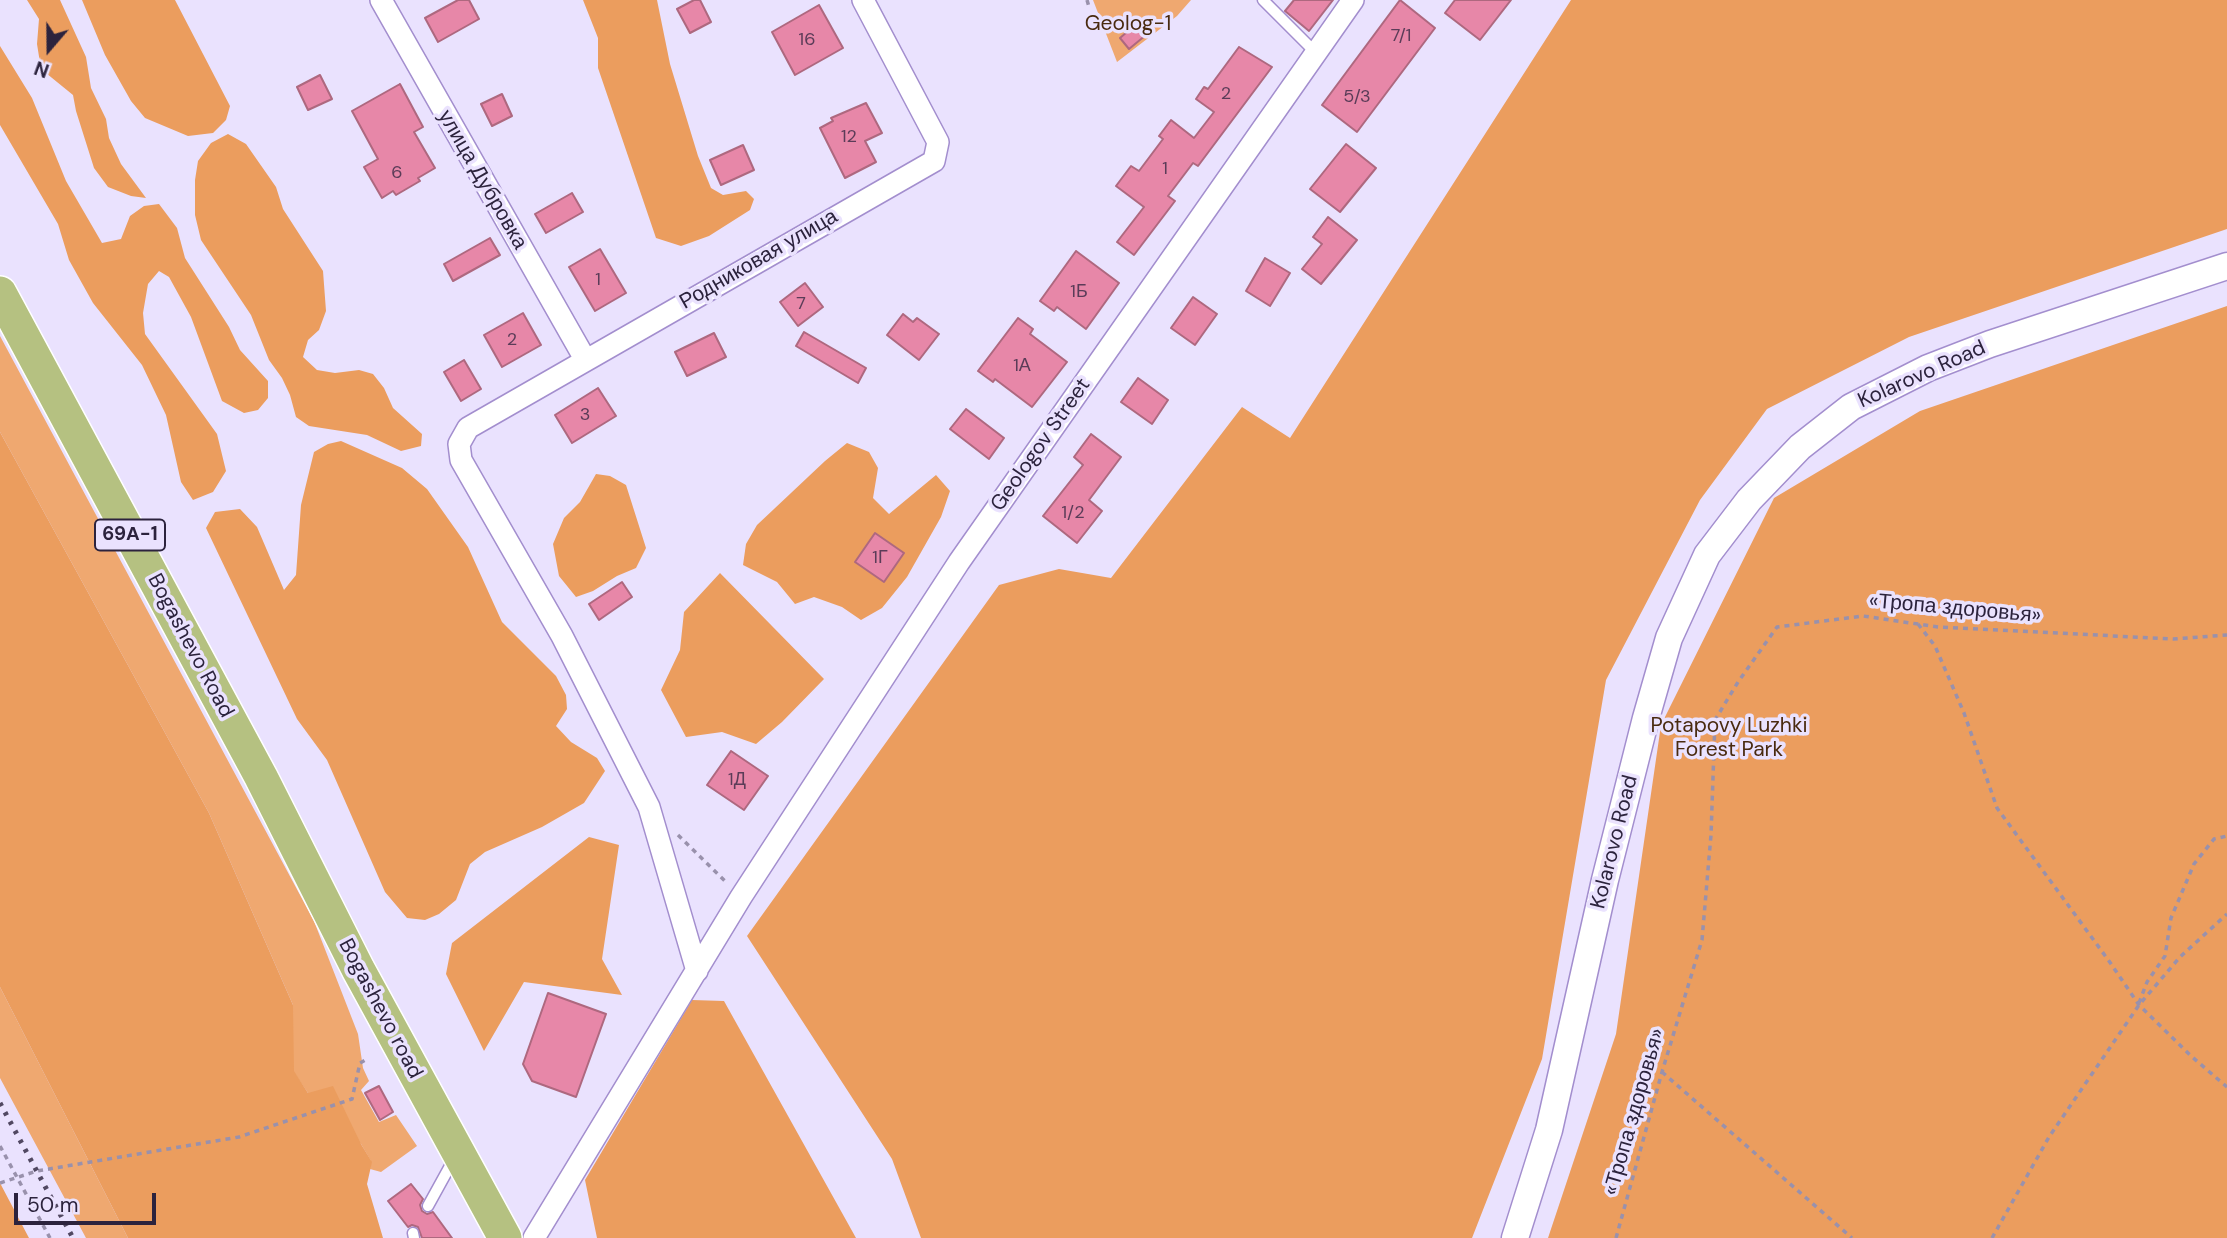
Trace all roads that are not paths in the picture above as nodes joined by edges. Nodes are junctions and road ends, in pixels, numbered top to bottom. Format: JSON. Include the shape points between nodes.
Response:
{"nodes":[{"id":1,"x":381,"y":0,"type":"edge"},
{"id":2,"x":863,"y":0,"type":"edge"},
{"id":3,"x":1263,"y":0,"type":"edge"},
{"id":4,"x":1353,"y":0,"type":"edge"},
{"id":5,"x":1316,"y":53,"type":"junction"},
{"id":6,"x":2227,"y":266,"type":"edge"},
{"id":7,"x":0,"y":293,"type":"edge"},
{"id":8,"x":585,"y":359,"type":"junction"},
{"id":9,"x":697,"y":971,"type":"junction"},
{"id":10,"x":458,"y":1152,"type":"junction"},
{"id":11,"x":428,"y":1206,"type":"dead end"},
{"id":12,"x":505,"y":1238,"type":"edge"},
{"id":13,"x":534,"y":1238,"type":"edge"},
{"id":14,"x":1516,"y":1238,"type":"edge"}],
"edges":[{"from":1,"to":8,"type":"street","name":"улица Дубровка"},
{"from":2,"to":8,"type":"street","name":"Родниковая улица","via":[[938,142],[934,161]]},
{"from":3,"to":5,"type":"lane"},
{"from":4,"to":5,"type":"street","name":"Geologov Street"},
{"from":5,"to":9,"type":"street","name":"Geologov Street","via":[[959,562]]},
{"from":6,"to":14,"type":"street","name":"Kolarovo Road","via":[[1990,344],[1928,368],[1851,407],[1800,447],[1749,500],[1707,555],[1669,638],[1646,718],[1549,1130]]},
{"from":7,"to":10,"type":"main road","name":"Bogashevo road","number":"69А-1"},
{"from":8,"to":9,"type":"street","name":"Родниковая улица","via":[[468,428],[458,451],[562,636],[649,807]]},
{"from":9,"to":13,"type":"street","name":"Geologov Street"},
{"from":10,"to":11,"type":"lane"},
{"from":10,"to":12,"type":"main road","name":"Bogashevo road","number":"69А-1"}]}
